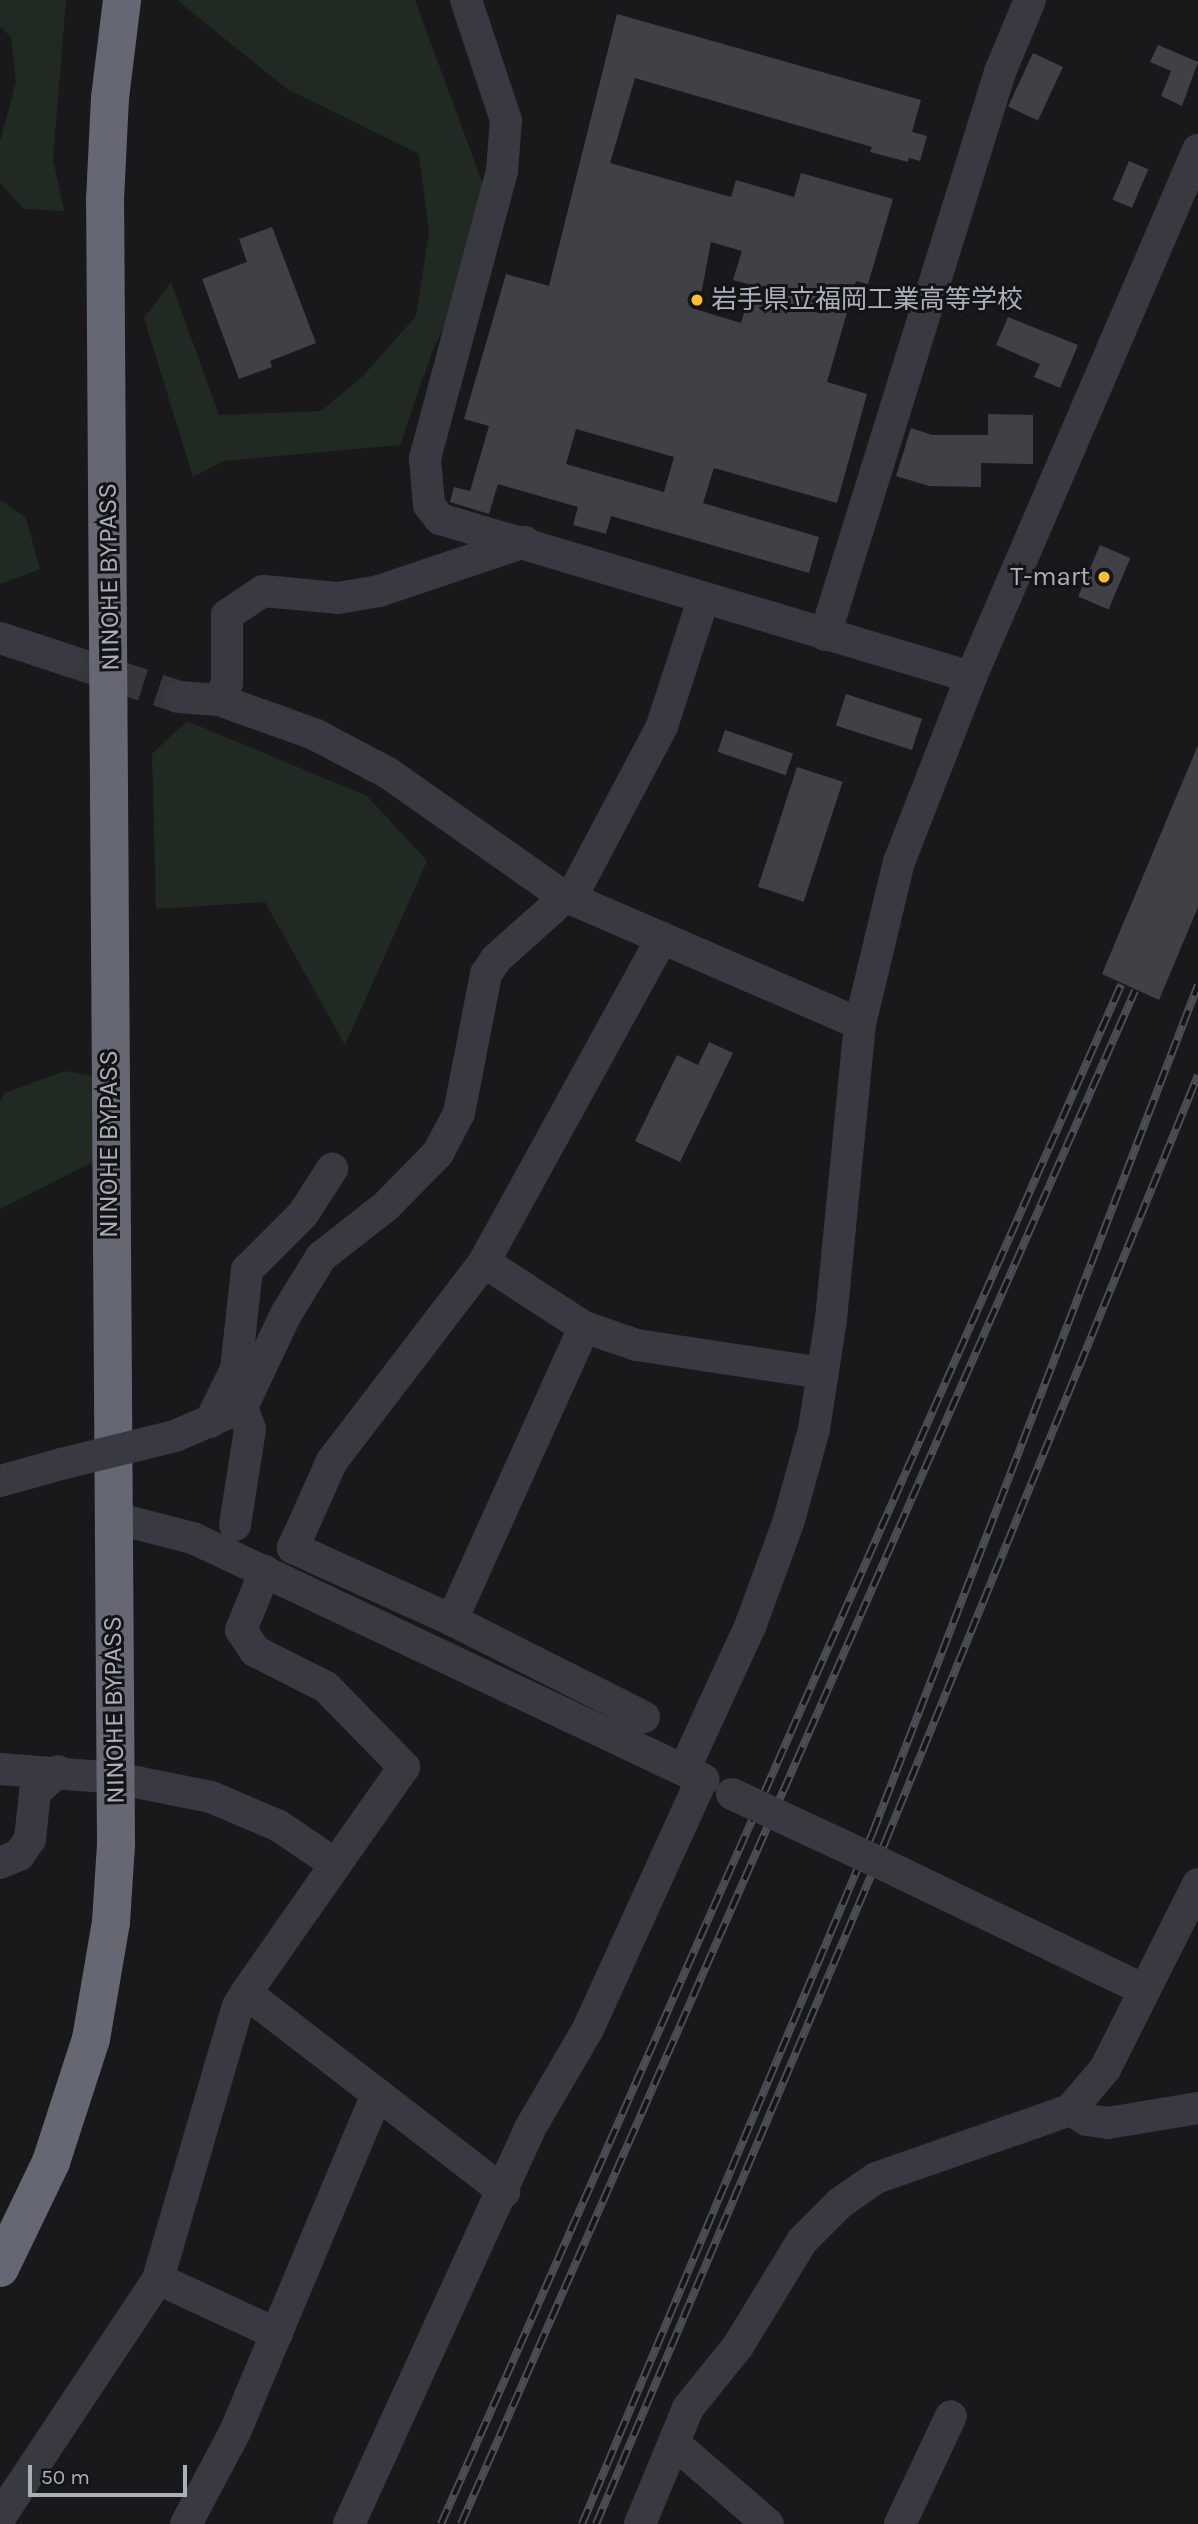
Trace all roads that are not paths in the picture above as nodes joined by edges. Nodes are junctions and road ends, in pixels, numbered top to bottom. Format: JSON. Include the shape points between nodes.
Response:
{"nodes":[{"id":1,"x":122,"y":0,"type":"edge"},
{"id":2,"x":466,"y":0,"type":"edge"},
{"id":3,"x":1030,"y":0,"type":"edge"},
{"id":4,"x":1198,"y":150,"type":"edge"},
{"id":5,"x":525,"y":542,"type":"junction"},
{"id":6,"x":703,"y":600,"type":"junction"},
{"id":7,"x":825,"y":635,"type":"junction"},
{"id":8,"x":0,"y":638,"type":"edge"},
{"id":9,"x":67,"y":660,"type":"tunnel mouth"},
{"id":10,"x":971,"y":677,"type":"junction"},
{"id":11,"x":179,"y":697,"type":"tunnel mouth"},
{"id":12,"x":219,"y":699,"type":"junction"},
{"id":13,"x":565,"y":897,"type":"junction"},
{"id":14,"x":662,"y":938,"type":"junction"},
{"id":15,"x":860,"y":1024,"type":"junction"},
{"id":16,"x":332,"y":1169,"type":"dead end"},
{"id":17,"x":484,"y":1262,"type":"junction"},
{"id":18,"x":584,"y":1327,"type":"junction"},
{"id":19,"x":823,"y":1374,"type":"junction"},
{"id":20,"x":242,"y":1407,"type":"junction"},
{"id":21,"x":209,"y":1424,"type":"junction"},
{"id":22,"x":0,"y":1481,"type":"edge"},
{"id":23,"x":111,"y":1517,"type":"junction"},
{"id":24,"x":235,"y":1525,"type":"dead end"},
{"id":25,"x":265,"y":1571,"type":"junction"},
{"id":26,"x":452,"y":1620,"type":"junction"},
{"id":27,"x":644,"y":1717,"type":"dead end"},
{"id":28,"x":0,"y":1769,"type":"edge"},
{"id":29,"x":58,"y":1771,"type":"junction"},
{"id":30,"x":693,"y":1775,"type":"junction"},
{"id":31,"x":116,"y":1778,"type":"junction"},
{"id":32,"x":0,"y":1863,"type":"edge"},
{"id":33,"x":335,"y":1864,"type":"junction"},
{"id":34,"x":1198,"y":1884,"type":"edge"},
{"id":35,"x":1144,"y":1990,"type":"junction"},
{"id":36,"x":246,"y":1993,"type":"junction"},
{"id":37,"x":377,"y":2094,"type":"junction"},
{"id":38,"x":1198,"y":2108,"type":"edge"},
{"id":39,"x":1070,"y":2110,"type":"junction"},
{"id":40,"x":504,"y":2192,"type":"junction"},
{"id":41,"x":0,"y":2268,"type":"edge"},
{"id":42,"x":158,"y":2279,"type":"junction"},
{"id":43,"x":277,"y":2334,"type":"junction"},
{"id":44,"x":951,"y":2416,"type":"dead end"},
{"id":45,"x":674,"y":2443,"type":"junction"},
{"id":46,"x":0,"y":2517,"type":"edge"},
{"id":47,"x":186,"y":2524,"type":"edge"},
{"id":48,"x":349,"y":2524,"type":"edge"},
{"id":49,"x":640,"y":2524,"type":"edge"},
{"id":50,"x":768,"y":2524,"type":"edge"},
{"id":51,"x":900,"y":2524,"type":"edge"}],
"edges":[{"from":1,"to":23,"type":"highway","name":"NINOHE BYPASS","via":[[110,98],[105,200],[111,639]]},
{"from":2,"to":5,"type":"street","via":[[506,120],[502,171],[425,459],[429,505],[440,519]]},
{"from":3,"to":7,"type":"street","via":[[1000,72]]},
{"from":4,"to":10,"type":"street"},
{"from":5,"to":6,"type":"street"},
{"from":5,"to":12,"type":"street","via":[[379,591],[338,598],[263,591],[227,615],[227,683]]},
{"from":6,"to":7,"type":"street"},
{"from":6,"to":13,"type":"street","via":[[662,726]]},
{"from":7,"to":10,"type":"street"},
{"from":8,"to":9,"type":"street"},
{"from":10,"to":15,"type":"street","via":[[899,862]]},
{"from":11,"to":12,"type":"street"},
{"from":12,"to":13,"type":"street","via":[[314,734],[388,773]]},
{"from":13,"to":14,"type":"street"},
{"from":13,"to":20,"type":"street","via":[[496,959],[486,974],[452,1133],[386,1206],[321,1257],[286,1314]]},
{"from":14,"to":15,"type":"street"},
{"from":14,"to":17,"type":"street"},
{"from":15,"to":19,"type":"street"},
{"from":16,"to":21,"type":"street","via":[[303,1214],[247,1270],[236,1368],[220,1410]]},
{"from":17,"to":18,"type":"street"},
{"from":17,"to":26,"type":"street","via":[[332,1461],[293,1548]]},
{"from":18,"to":19,"type":"street","via":[[637,1345]]},
{"from":18,"to":26,"type":"street"},
{"from":19,"to":30,"type":"street","via":[[814,1429],[789,1520]]},
{"from":20,"to":21,"type":"street"},
{"from":20,"to":24,"type":"street","via":[[250,1429]]},
{"from":21,"to":22,"type":"street","bridge":true},
{"from":23,"to":25,"type":"street","via":[[180,1534]]},
{"from":23,"to":31,"type":"highway","name":"NINOHE BYPASS"},
{"from":25,"to":30,"type":"street"},
{"from":25,"to":33,"type":"street","via":[[241,1630],[256,1651],[327,1687],[404,1768]]},
{"from":26,"to":27,"type":"street"},
{"from":28,"to":29,"type":"street"},
{"from":29,"to":31,"type":"street"},
{"from":29,"to":32,"type":"street","via":[[36,1792],[30,1839],[19,1855]]},
{"from":30,"to":35,"type":"street","bridge":true},
{"from":30,"to":40,"type":"street","via":[[588,2029],[529,2130]]},
{"from":31,"to":33,"type":"street","via":[[211,1797],[279,1826]]},
{"from":31,"to":41,"type":"highway","name":"NINOHE BYPASS","via":[[111,1922],[91,2039],[51,2162]]},
{"from":33,"to":36,"type":"street"},
{"from":34,"to":35,"type":"street"},
{"from":35,"to":39,"type":"street","via":[[1105,2069],[1090,2092]]},
{"from":36,"to":37,"type":"street"},
{"from":36,"to":42,"type":"street"},
{"from":37,"to":40,"type":"street"},
{"from":37,"to":43,"type":"street"},
{"from":38,"to":39,"type":"street","via":[[1108,2123],[1087,2120]]},
{"from":39,"to":45,"type":"street","via":[[876,2178],[840,2203],[802,2241],[725,2351],[688,2407]]},
{"from":40,"to":48,"type":"street"},
{"from":42,"to":43,"type":"street"},
{"from":42,"to":46,"type":"street"},
{"from":43,"to":47,"type":"street","via":[[208,2489]]},
{"from":44,"to":51,"type":"street"},
{"from":45,"to":49,"type":"street"},
{"from":45,"to":50,"type":"street"}]}
